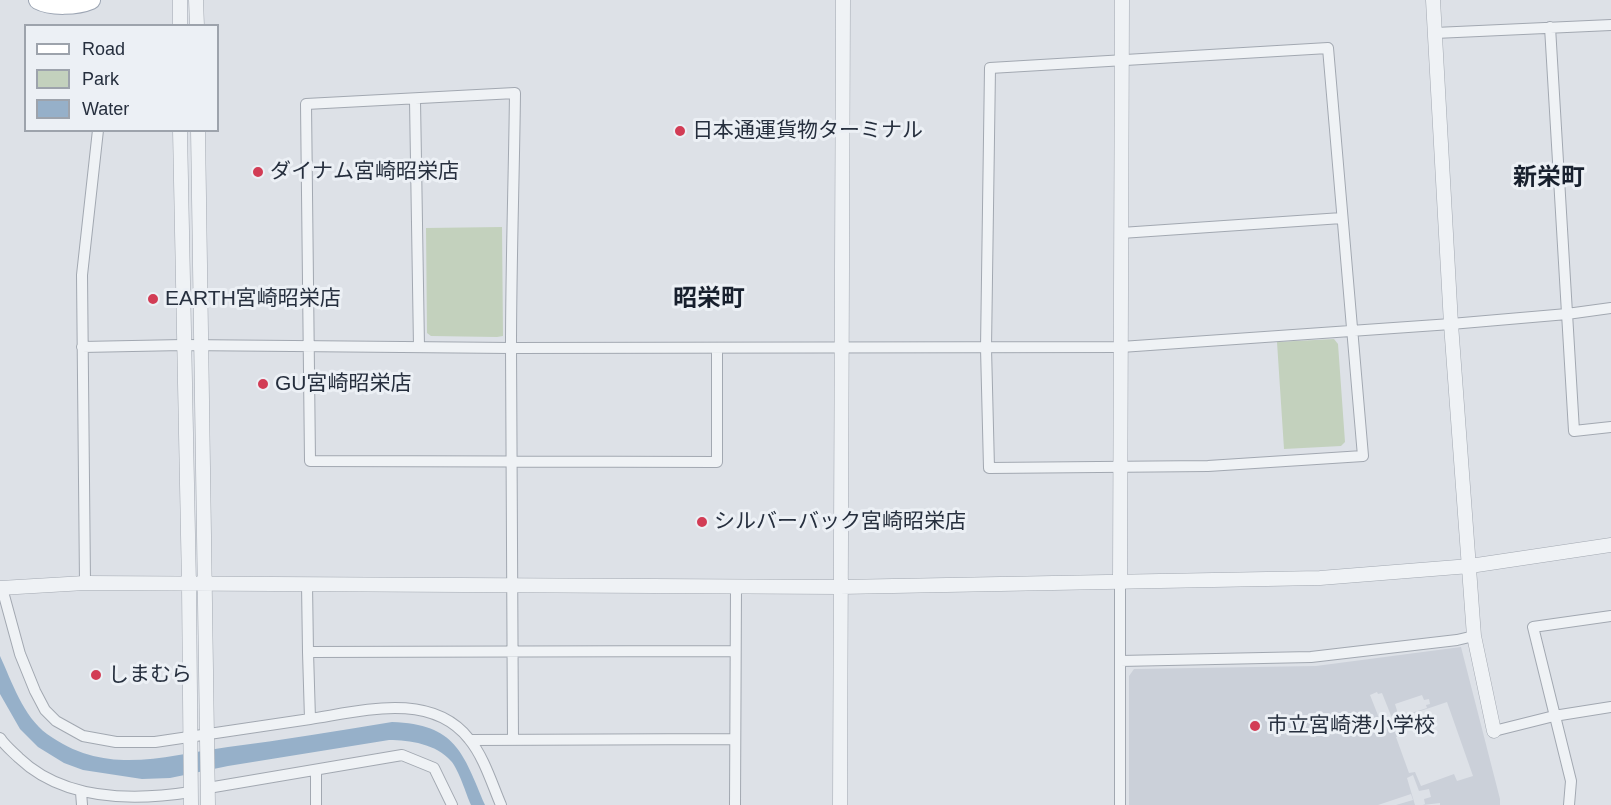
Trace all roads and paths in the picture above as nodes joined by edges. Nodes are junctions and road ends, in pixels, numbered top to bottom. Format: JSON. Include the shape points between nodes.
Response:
{"nodes":[{"id":1,"x":38,"y":0,"type":"edge"},
{"id":2,"x":91,"y":0,"type":"edge"},
{"id":3,"x":180,"y":0,"type":"edge"},
{"id":4,"x":196,"y":0,"type":"edge"},
{"id":5,"x":843,"y":0,"type":"edge"},
{"id":6,"x":1122,"y":0,"type":"edge"},
{"id":7,"x":1433,"y":0,"type":"edge"},
{"id":8,"x":180,"y":24,"type":"edge"},
{"id":9,"x":196,"y":24,"type":"edge"},
{"id":10,"x":1611,"y":25,"type":"edge"},
{"id":11,"x":1550,"y":27,"type":"junction"},
{"id":12,"x":1435,"y":33,"type":"junction"},
{"id":13,"x":1122,"y":61,"type":"junction"},
{"id":14,"x":415,"y":100,"type":"junction"},
{"id":15,"x":98,"y":132,"type":"edge"},
{"id":16,"x":180,"y":132,"type":"edge"},
{"id":17,"x":198,"y":132,"type":"edge"},
{"id":18,"x":1342,"y":218,"type":"junction"},
{"id":19,"x":1121,"y":233,"type":"junction"},
{"id":20,"x":1611,"y":308,"type":"edge"},
{"id":21,"x":1567,"y":314,"type":"junction"},
{"id":22,"x":1451,"y":324,"type":"junction"},
{"id":23,"x":1352,"y":331,"type":"junction"},
{"id":24,"x":183,"y":345,"type":"junction"},
{"id":25,"x":202,"y":345,"type":"junction"},
{"id":26,"x":309,"y":346,"type":"junction"},
{"id":27,"x":82,"y":347,"type":"junction"},
{"id":28,"x":419,"y":347,"type":"junction"},
{"id":29,"x":1121,"y":347,"type":"junction"},
{"id":30,"x":511,"y":348,"type":"junction"},
{"id":31,"x":717,"y":348,"type":"junction"},
{"id":32,"x":842,"y":348,"type":"junction"},
{"id":33,"x":986,"y":348,"type":"junction"},
{"id":34,"x":1611,"y":427,"type":"edge"},
{"id":35,"x":512,"y":462,"type":"junction"},
{"id":36,"x":1120,"y":468,"type":"junction"},
{"id":37,"x":1611,"y":545,"type":"edge"},
{"id":38,"x":1470,"y":566,"type":"junction"},
{"id":39,"x":1120,"y":581,"type":"junction"},
{"id":40,"x":85,"y":583,"type":"junction"},
{"id":41,"x":308,"y":584,"type":"junction"},
{"id":42,"x":189,"y":585,"type":"junction"},
{"id":43,"x":206,"y":585,"type":"junction"},
{"id":44,"x":514,"y":585,"type":"junction"},
{"id":45,"x":736,"y":586,"type":"junction"},
{"id":46,"x":840,"y":587,"type":"junction"},
{"id":47,"x":1,"y":588,"type":"edge"},
{"id":48,"x":1611,"y":616,"type":"edge"},
{"id":49,"x":1474,"y":636,"type":"junction"},
{"id":50,"x":735,"y":651,"type":"junction"},
{"id":51,"x":308,"y":652,"type":"junction"},
{"id":52,"x":513,"y":652,"type":"junction"},
{"id":53,"x":1120,"y":661,"type":"junction"},
{"id":54,"x":1611,"y":708,"type":"edge"},
{"id":55,"x":1554,"y":716,"type":"junction"},
{"id":56,"x":310,"y":719,"type":"junction"},
{"id":57,"x":1494,"y":731,"type":"joint"},
{"id":58,"x":0,"y":738,"type":"edge"},
{"id":59,"x":208,"y":739,"type":"junction"},
{"id":60,"x":734,"y":739,"type":"junction"},
{"id":61,"x":190,"y":740,"type":"junction"},
{"id":62,"x":513,"y":740,"type":"junction"},
{"id":63,"x":471,"y":741,"type":"junction"},
{"id":64,"x":316,"y":770,"type":"junction"},
{"id":65,"x":208,"y":784,"type":"junction"},
{"id":66,"x":81,"y":792,"type":"junction"},
{"id":67,"x":191,"y":793,"type":"edge"},
{"id":68,"x":82,"y":805,"type":"edge"},
{"id":69,"x":208,"y":805,"type":"edge"},
{"id":70,"x":316,"y":805,"type":"edge"},
{"id":71,"x":452,"y":805,"type":"edge"},
{"id":72,"x":501,"y":805,"type":"edge"},
{"id":73,"x":735,"y":805,"type":"edge"},
{"id":74,"x":840,"y":805,"type":"edge"},
{"id":75,"x":1120,"y":805,"type":"edge"},
{"id":76,"x":1569,"y":805,"type":"edge"}],
"edges":[{"from":1,"to":2,"type":"main road","via":[[82,4]]},
{"from":3,"to":8,"type":"street"},
{"from":4,"to":9,"type":"street"},
{"from":5,"to":32,"type":"street"},
{"from":6,"to":13,"type":"street"},
{"from":7,"to":12,"type":"street"},
{"from":10,"to":11,"type":"street"},
{"from":11,"to":12,"type":"street"},
{"from":11,"to":21,"type":"street"},
{"from":12,"to":22,"type":"street"},
{"from":13,"to":18,"type":"street","via":[[1328,48]]},
{"from":13,"to":19,"type":"street"},
{"from":13,"to":33,"type":"street","via":[[990,68]]},
{"from":14,"to":26,"type":"street","via":[[306,104]]},
{"from":14,"to":28,"type":"street"},
{"from":14,"to":30,"type":"street","via":[[515,93]]},
{"from":15,"to":27,"type":"street","via":[[82,275]]},
{"from":16,"to":24,"type":"street"},
{"from":17,"to":25,"type":"street"},
{"from":18,"to":19,"type":"street"},
{"from":18,"to":23,"type":"street"},
{"from":19,"to":29,"type":"street"},
{"from":20,"to":21,"type":"street"},
{"from":21,"to":22,"type":"street"},
{"from":21,"to":34,"type":"street","via":[[1574,431]]},
{"from":22,"to":23,"type":"street"},
{"from":22,"to":38,"type":"street"},
{"from":23,"to":29,"type":"street"},
{"from":23,"to":36,"type":"street","via":[[1363,456]]},
{"from":24,"to":25,"type":"street"},
{"from":24,"to":27,"type":"street"},
{"from":24,"to":42,"type":"street"},
{"from":25,"to":26,"type":"street"},
{"from":25,"to":43,"type":"street"},
{"from":26,"to":28,"type":"street"},
{"from":26,"to":35,"type":"street","via":[[310,461]]},
{"from":27,"to":40,"type":"street"},
{"from":28,"to":30,"type":"street"},
{"from":29,"to":33,"type":"street"},
{"from":29,"to":36,"type":"street"},
{"from":30,"to":31,"type":"street"},
{"from":30,"to":35,"type":"street"},
{"from":31,"to":32,"type":"street"},
{"from":31,"to":35,"type":"street","via":[[717,462]]},
{"from":32,"to":33,"type":"street"},
{"from":32,"to":46,"type":"street"},
{"from":33,"to":36,"type":"street","via":[[989,468]]},
{"from":35,"to":44,"type":"street"},
{"from":36,"to":39,"type":"street"},
{"from":37,"to":38,"type":"street"},
{"from":38,"to":39,"type":"street","via":[[1320,578]]},
{"from":38,"to":49,"type":"street"},
{"from":39,"to":46,"type":"street"},
{"from":39,"to":53,"type":"street"},
{"from":40,"to":42,"type":"street"},
{"from":40,"to":47,"type":"street"},
{"from":41,"to":43,"type":"street"},
{"from":41,"to":44,"type":"street"},
{"from":41,"to":51,"type":"street"},
{"from":42,"to":43,"type":"street"},
{"from":42,"to":61,"type":"street"},
{"from":43,"to":59,"type":"street"},
{"from":44,"to":45,"type":"street"},
{"from":44,"to":52,"type":"street"},
{"from":45,"to":46,"type":"street"},
{"from":45,"to":50,"type":"street"},
{"from":46,"to":74,"type":"street"},
{"from":47,"to":61,"type":"street","via":[[27,672],[45,710],[56,722],[83,736],[116,742]]},
{"from":48,"to":55,"type":"street","via":[[1533,627]]},
{"from":49,"to":53,"type":"street","via":[[1311,657]]},
{"from":49,"to":57,"type":"street"},
{"from":50,"to":52,"type":"street"},
{"from":50,"to":60,"type":"street"},
{"from":51,"to":52,"type":"street"},
{"from":51,"to":56,"type":"street"},
{"from":52,"to":62,"type":"street"},
{"from":53,"to":75,"type":"street"},
{"from":54,"to":55,"type":"street"},
{"from":55,"to":57,"type":"street"},
{"from":55,"to":76,"type":"street","via":[[1571,781]]},
{"from":56,"to":59,"type":"street"},
{"from":56,"to":63,"type":"street","via":[[382,708],[420,710],[456,724]]},
{"from":58,"to":66,"type":"street","via":[[30,769]]},
{"from":59,"to":61,"type":"street"},
{"from":59,"to":65,"type":"street"},
{"from":60,"to":62,"type":"street"},
{"from":60,"to":73,"type":"street"},
{"from":61,"to":67,"type":"street"},
{"from":62,"to":63,"type":"street"},
{"from":63,"to":72,"type":"street"},
{"from":64,"to":65,"type":"street"},
{"from":64,"to":70,"type":"street"},
{"from":64,"to":71,"type":"street","via":[[402,755],[434,768]]},
{"from":65,"to":69,"type":"street"},
{"from":66,"to":67,"type":"street","via":[[139,798]]},
{"from":66,"to":68,"type":"street"}]}
